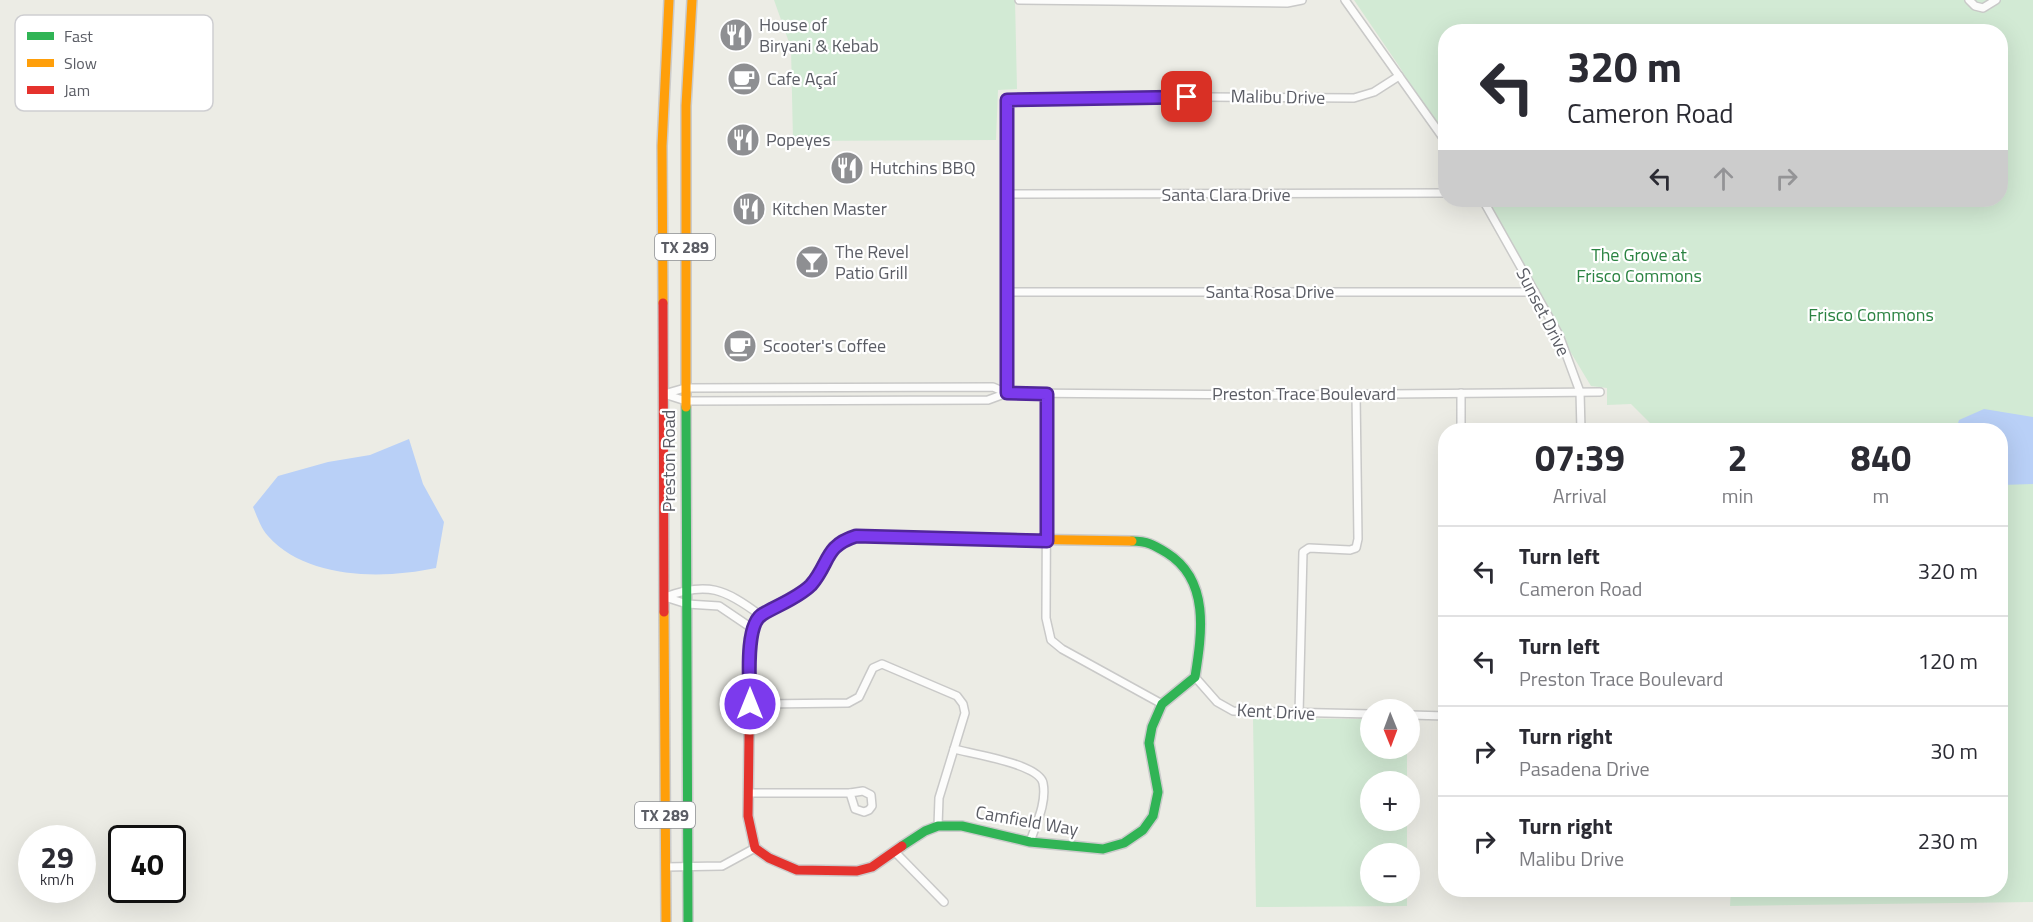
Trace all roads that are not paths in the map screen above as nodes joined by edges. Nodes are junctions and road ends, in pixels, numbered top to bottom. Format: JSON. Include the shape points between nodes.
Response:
{"nodes":[{"id":1,"x":669,"y":0,"type":"edge"},
{"id":2,"x":692,"y":0,"type":"edge"},
{"id":3,"x":1019,"y":0,"type":"edge"},
{"id":4,"x":1178,"y":0,"type":"edge"},
{"id":5,"x":1302,"y":0,"type":"edge"},
{"id":6,"x":1345,"y":0,"type":"edge"},
{"id":7,"x":1969,"y":0,"type":"edge"},
{"id":8,"x":1996,"y":0,"type":"edge"},
{"id":9,"x":1067,"y":1,"type":"edge"},
{"id":10,"x":1124,"y":1,"type":"edge"},
{"id":11,"x":1399,"y":76,"type":"junction"},
{"id":12,"x":1438,"y":131,"type":"edge"},
{"id":13,"x":1438,"y":193,"type":"edge"},
{"id":14,"x":1007,"y":194,"type":"junction"},
{"id":15,"x":663,"y":207,"type":"junction"},
{"id":16,"x":685,"y":207,"type":"junction"},
{"id":17,"x":1488,"y":207,"type":"edge"},
{"id":18,"x":1005,"y":292,"type":"junction"},
{"id":19,"x":1535,"y":292,"type":"junction"},
{"id":20,"x":821,"y":387,"type":"junction"},
{"id":21,"x":686,"y":388,"type":"junction"},
{"id":22,"x":1580,"y":392,"type":"junction"},
{"id":23,"x":1600,"y":392,"type":"dead end"},
{"id":24,"x":1007,"y":393,"type":"junction"},
{"id":25,"x":1461,"y":393,"type":"junction"},
{"id":26,"x":664,"y":394,"type":"junction"},
{"id":27,"x":1047,"y":394,"type":"junction"},
{"id":28,"x":1356,"y":394,"type":"junction"},
{"id":29,"x":821,"y":400,"type":"junction"},
{"id":30,"x":686,"y":401,"type":"junction"},
{"id":31,"x":1461,"y":423,"type":"edge"},
{"id":32,"x":1581,"y":423,"type":"edge"},
{"id":33,"x":1047,"y":541,"type":"junction"},
{"id":34,"x":686,"y":589,"type":"junction"},
{"id":35,"x":665,"y":597,"type":"junction"},
{"id":36,"x":687,"y":604,"type":"junction"},
{"id":37,"x":760,"y":615,"type":"junction"},
{"id":38,"x":753,"y":629,"type":"junction"},
{"id":39,"x":1195,"y":677,"type":"junction"},
{"id":40,"x":750,"y":704,"type":"junction"},
{"id":41,"x":1162,"y":704,"type":"junction"},
{"id":42,"x":1299,"y":714,"type":"junction"},
{"id":43,"x":1360,"y":714,"type":"edge"},
{"id":44,"x":1420,"y":715,"type":"edge"},
{"id":45,"x":1438,"y":716,"type":"edge"},
{"id":46,"x":954,"y":749,"type":"junction"},
{"id":47,"x":750,"y":792,"type":"junction"},
{"id":48,"x":850,"y":793,"type":"dead end"},
{"id":49,"x":939,"y":826,"type":"junction"},
{"id":50,"x":1030,"y":842,"type":"junction"},
{"id":51,"x":755,"y":848,"type":"junction"},
{"id":52,"x":896,"y":854,"type":"junction"},
{"id":53,"x":666,"y":867,"type":"junction"},
{"id":54,"x":688,"y":867,"type":"junction"},
{"id":55,"x":944,"y":902,"type":"dead end"},
{"id":56,"x":666,"y":922,"type":"edge"},
{"id":57,"x":688,"y":922,"type":"edge"}],
"edges":[{"from":1,"to":15,"type":"main road","name":"Preston Road","number":"TX 289","via":[[662,122]]},
{"from":2,"to":16,"type":"main road","name":"Preston Road","number":"TX 289"},
{"from":3,"to":9,"type":"street"},
{"from":4,"to":5,"type":"street"},
{"from":4,"to":10,"type":"street"},
{"from":6,"to":11,"type":"street"},
{"from":7,"to":8,"type":"street","via":[[1983,8]]},
{"from":9,"to":10,"type":"street"},
{"from":11,"to":12,"type":"street"},
{"from":11,"to":14,"type":"street","name":"Malibu Drive","via":[[1374,92],[1354,98],[1007,100]]},
{"from":13,"to":14,"type":"street","name":"Santa Clara Drive"},
{"from":14,"to":18,"type":"street"},
{"from":15,"to":16,"type":"main road"},
{"from":15,"to":26,"type":"main road","name":"Preston Road","number":"TX 289"},
{"from":16,"to":21,"type":"main road","name":"Preston Road","number":"TX 289"},
{"from":17,"to":19,"type":"street","name":"Sunset Drive"},
{"from":18,"to":19,"type":"street","name":"Santa Rosa Drive"},
{"from":18,"to":24,"type":"street"},
{"from":19,"to":22,"type":"street","name":"Sunset Drive","via":[[1559,335]]},
{"from":20,"to":21,"type":"street","name":"Preston Trace Boulevard"},
{"from":20,"to":24,"type":"street","name":"Preston Trace Boulevard","via":[[993,387]]},
{"from":20,"to":29,"type":"street"},
{"from":21,"to":26,"type":"street","name":"Preston Trace Boulevard"},
{"from":21,"to":30,"type":"main road","name":"Preston Road","number":"TX 289"},
{"from":22,"to":23,"type":"street","name":"Preston Trace Boulevard"},
{"from":22,"to":25,"type":"street","name":"Preston Trace Boulevard"},
{"from":22,"to":32,"type":"street","name":"Sunset Drive"},
{"from":24,"to":27,"type":"street","name":"Preston Trace Boulevard"},
{"from":24,"to":29,"type":"street","name":"Preston Trace Boulevard","via":[[988,400]]},
{"from":25,"to":28,"type":"street","name":"Preston Trace Boulevard"},
{"from":25,"to":31,"type":"street"},
{"from":26,"to":30,"type":"street","name":"Preston Trace Boulevard"},
{"from":26,"to":35,"type":"main road","name":"Preston Road","number":"TX 289"},
{"from":27,"to":28,"type":"street","name":"Preston Trace Boulevard"},
{"from":27,"to":33,"type":"street"},
{"from":28,"to":42,"type":"street","via":[[1358,539],[1356,548],[1350,550],[1309,548],[1303,552]]},
{"from":29,"to":30,"type":"street","name":"Preston Trace Boulevard"},
{"from":30,"to":34,"type":"main road","name":"Preston Road","number":"TX 289"},
{"from":33,"to":37,"type":"main road","via":[[856,536],[833,547],[810,586]]},
{"from":33,"to":39,"type":"main road","via":[[1148,541],[1180,561],[1192,577],[1199,601],[1201,637]]},
{"from":33,"to":41,"type":"street","via":[[1046,618],[1051,640]]},
{"from":34,"to":35,"type":"street"},
{"from":34,"to":36,"type":"main road","name":"Preston Road","number":"TX 289"},
{"from":34,"to":37,"type":"street","via":[[727,592]]},
{"from":35,"to":36,"type":"street"},
{"from":35,"to":53,"type":"main road","name":"Preston Road","number":"TX 289"},
{"from":36,"to":38,"type":"street","via":[[719,606]]},
{"from":36,"to":54,"type":"main road","name":"Preston Road","number":"TX 289"},
{"from":37,"to":38,"type":"main road"},
{"from":38,"to":40,"type":"main road"},
{"from":39,"to":41,"type":"main road"},
{"from":39,"to":42,"type":"street","name":"Kent Drive","via":[[1226,709]]},
{"from":40,"to":46,"type":"street","via":[[848,703],[859,697],[873,668],[882,664],[961,699],[966,713]]},
{"from":40,"to":47,"type":"main road"},
{"from":41,"to":50,"type":"main road","name":"Camfield Way","via":[[1149,743],[1158,792],[1153,816],[1143,830],[1125,843],[1103,849]]},
{"from":42,"to":43,"type":"street","name":"Kent Drive"},
{"from":44,"to":45,"type":"street"},
{"from":46,"to":49,"type":"street","via":[[939,798]]},
{"from":46,"to":50,"type":"street","via":[[1040,775],[1042,808]]},
{"from":47,"to":48,"type":"street"},
{"from":47,"to":51,"type":"main road","via":[[748,816]]},
{"from":49,"to":50,"type":"main road","name":"Camfield Way","via":[[962,826]]},
{"from":49,"to":52,"type":"main road","via":[[925,831]]},
{"from":51,"to":52,"type":"main road","via":[[780,864],[818,873],[857,871]]},
{"from":51,"to":54,"type":"street","via":[[722,866]]},
{"from":52,"to":55,"type":"street"},
{"from":53,"to":54,"type":"street"},
{"from":53,"to":56,"type":"main road","name":"Preston Road","number":"TX 289"},
{"from":54,"to":57,"type":"main road","name":"Preston Road","number":"TX 289"}]}
